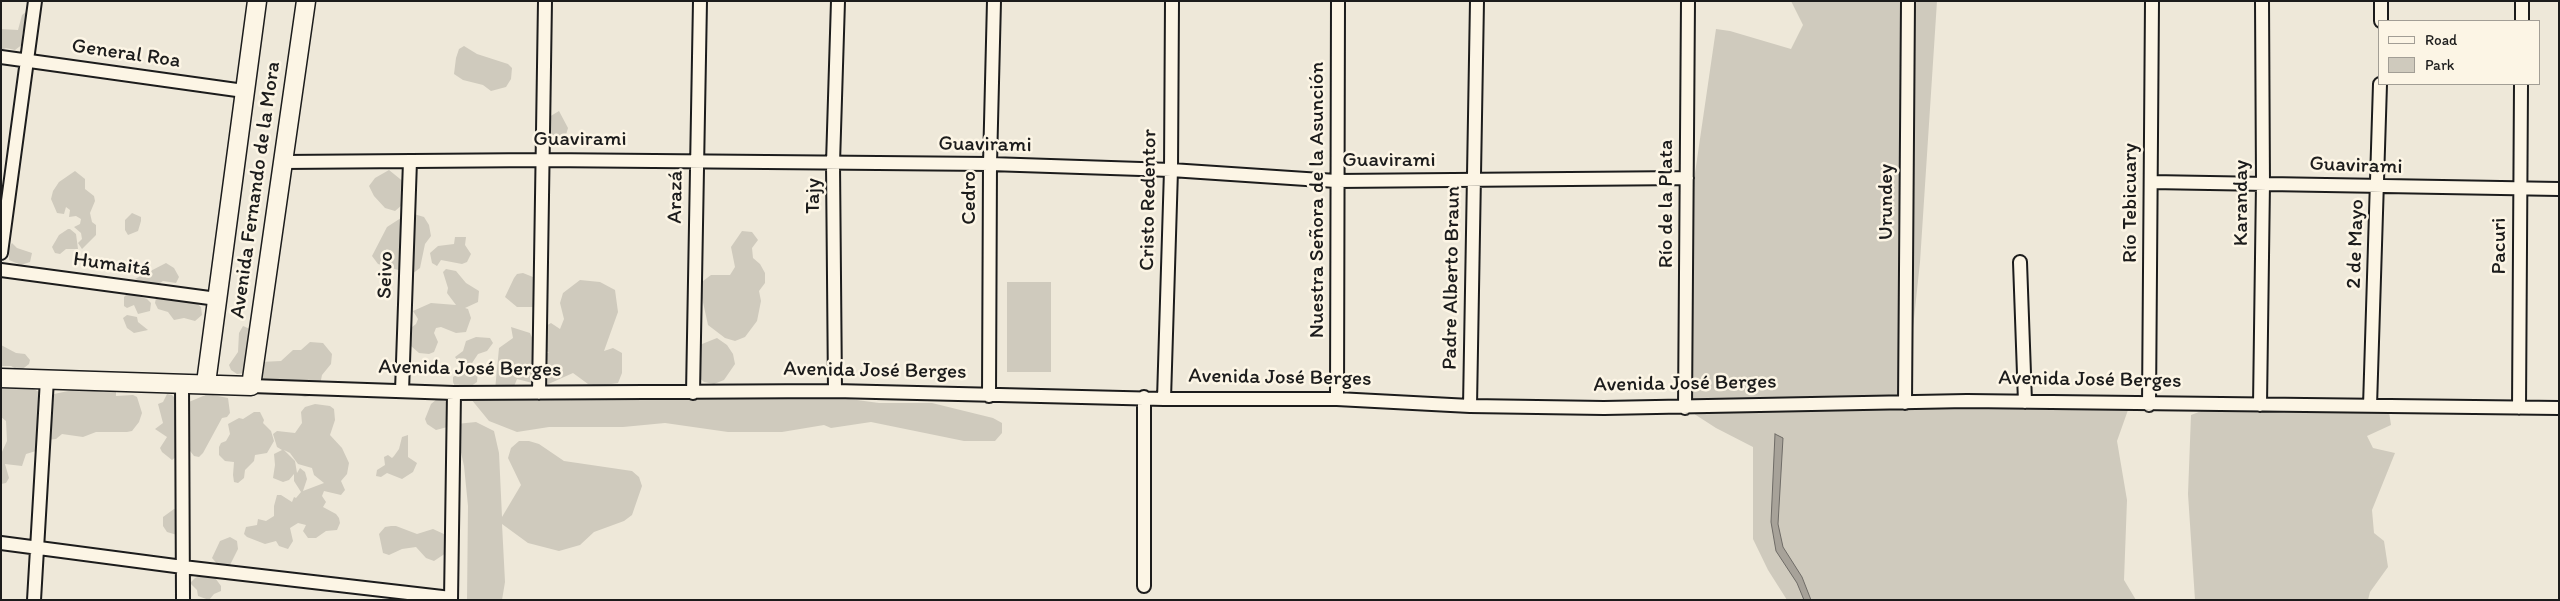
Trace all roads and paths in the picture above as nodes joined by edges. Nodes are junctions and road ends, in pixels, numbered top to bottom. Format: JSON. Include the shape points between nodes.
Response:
{"nodes":[{"id":1,"x":35,"y":1,"type":"edge"},
{"id":2,"x":256,"y":1,"type":"edge"},
{"id":3,"x":306,"y":1,"type":"edge"},
{"id":4,"x":545,"y":1,"type":"edge"},
{"id":5,"x":700,"y":1,"type":"edge"},
{"id":6,"x":838,"y":1,"type":"edge"},
{"id":7,"x":994,"y":1,"type":"edge"},
{"id":8,"x":1172,"y":1,"type":"edge"},
{"id":9,"x":1338,"y":1,"type":"edge"},
{"id":10,"x":1477,"y":1,"type":"edge"},
{"id":11,"x":1688,"y":1,"type":"edge"},
{"id":12,"x":1908,"y":1,"type":"edge"},
{"id":13,"x":2152,"y":1,"type":"edge"},
{"id":14,"x":2262,"y":1,"type":"edge"},
{"id":15,"x":2381,"y":1,"type":"edge"},
{"id":16,"x":2522,"y":1,"type":"edge"},
{"id":17,"x":2381,"y":20,"type":"edge"},
{"id":18,"x":2522,"y":20,"type":"edge"},
{"id":19,"x":1,"y":57,"type":"edge"},
{"id":20,"x":27,"y":61,"type":"junction"},
{"id":21,"x":2380,"y":85,"type":"edge"},
{"id":22,"x":2521,"y":85,"type":"edge"},
{"id":23,"x":244,"y":91,"type":"junction"},
{"id":24,"x":542,"y":160,"type":"junction"},
{"id":25,"x":410,"y":161,"type":"junction"},
{"id":26,"x":697,"y":161,"type":"junction"},
{"id":27,"x":282,"y":162,"type":"junction"},
{"id":28,"x":833,"y":162,"type":"junction"},
{"id":29,"x":990,"y":164,"type":"junction"},
{"id":30,"x":1171,"y":170,"type":"junction"},
{"id":31,"x":1688,"y":178,"type":"junction"},
{"id":32,"x":1336,"y":181,"type":"junction"},
{"id":33,"x":1474,"y":181,"type":"junction"},
{"id":34,"x":2152,"y":182,"type":"junction"},
{"id":35,"x":2263,"y":183,"type":"junction"},
{"id":36,"x":2378,"y":186,"type":"junction"},
{"id":37,"x":2520,"y":189,"type":"junction"},
{"id":38,"x":2559,"y":189,"type":"edge"},
{"id":39,"x":1,"y":253,"type":"edge"},
{"id":40,"x":2020,"y":262,"type":"dead end"},
{"id":41,"x":1,"y":270,"type":"edge"},
{"id":42,"x":217,"y":299,"type":"junction"},
{"id":43,"x":1,"y":378,"type":"edge"},
{"id":44,"x":47,"y":379,"type":"junction"},
{"id":45,"x":182,"y":383,"type":"junction"},
{"id":46,"x":206,"y":383,"type":"junction"},
{"id":47,"x":251,"y":386,"type":"junction"},
{"id":48,"x":402,"y":391,"type":"junction"},
{"id":49,"x":835,"y":391,"type":"junction"},
{"id":50,"x":454,"y":393,"type":"junction"},
{"id":51,"x":539,"y":393,"type":"junction"},
{"id":52,"x":694,"y":393,"type":"junction"},
{"id":53,"x":989,"y":396,"type":"junction"},
{"id":54,"x":1144,"y":397,"type":"junction"},
{"id":55,"x":1164,"y":399,"type":"junction"},
{"id":56,"x":1337,"y":399,"type":"junction"},
{"id":57,"x":2025,"y":402,"type":"junction"},
{"id":58,"x":1905,"y":403,"type":"junction"},
{"id":59,"x":2149,"y":405,"type":"junction"},
{"id":60,"x":2260,"y":405,"type":"junction"},
{"id":61,"x":1470,"y":406,"type":"junction"},
{"id":62,"x":2370,"y":406,"type":"junction"},
{"id":63,"x":1685,"y":408,"type":"junction"},
{"id":64,"x":2519,"y":408,"type":"junction"},
{"id":65,"x":2559,"y":408,"type":"edge"},
{"id":66,"x":1,"y":543,"type":"edge"},
{"id":67,"x":37,"y":548,"type":"junction"},
{"id":68,"x":183,"y":567,"type":"junction"},
{"id":69,"x":1144,"y":586,"type":"dead end"},
{"id":70,"x":451,"y":599,"type":"edge"},
{"id":71,"x":34,"y":600,"type":"edge"},
{"id":72,"x":183,"y":600,"type":"edge"}],
"edges":[{"from":1,"to":20,"type":"street"},
{"from":2,"to":23,"type":"main road","name":"Avenida Fernando de la Mora"},
{"from":3,"to":27,"type":"main road","name":"Avenida Fernando de la Mora"},
{"from":4,"to":24,"type":"street"},
{"from":5,"to":26,"type":"street","name":"Arazá"},
{"from":6,"to":28,"type":"street","name":"Tajy"},
{"from":7,"to":29,"type":"street","name":"Cedro"},
{"from":8,"to":30,"type":"street","name":"Cristo Redentor"},
{"from":9,"to":32,"type":"street","name":"Nuestra Señora de la Asunción"},
{"from":10,"to":33,"type":"street","name":"Padre Alberto Braun"},
{"from":11,"to":31,"type":"street","name":"Río de la Plata"},
{"from":12,"to":58,"type":"street","name":"Urundey"},
{"from":13,"to":34,"type":"street","name":"Río Tebicuary"},
{"from":14,"to":35,"type":"street","name":"Karanday"},
{"from":15,"to":17,"type":"street"},
{"from":16,"to":18,"type":"street"},
{"from":19,"to":20,"type":"street","name":"General Roa"},
{"from":20,"to":23,"type":"street","name":"General Roa"},
{"from":20,"to":39,"type":"street"},
{"from":21,"to":36,"type":"street","name":"2 de Mayo"},
{"from":22,"to":37,"type":"street","name":"Pacuri"},
{"from":23,"to":42,"type":"main road","name":"Avenida Fernando de la Mora"},
{"from":24,"to":25,"type":"street","name":"Guavirami"},
{"from":24,"to":26,"type":"street","name":"Guavirami"},
{"from":24,"to":51,"type":"street"},
{"from":25,"to":27,"type":"street","name":"Guavirami"},
{"from":25,"to":48,"type":"street","name":"Seivo"},
{"from":26,"to":28,"type":"street","name":"Guavirami"},
{"from":26,"to":52,"type":"street","name":"Arazá"},
{"from":27,"to":47,"type":"main road","name":"Avenida Fernando de la Mora"},
{"from":28,"to":29,"type":"street","name":"Guavirami"},
{"from":28,"to":49,"type":"street","name":"Tajy"},
{"from":29,"to":30,"type":"street","name":"Guavirami"},
{"from":29,"to":53,"type":"street","name":"Cedro"},
{"from":30,"to":32,"type":"street","name":"Guavirami"},
{"from":30,"to":55,"type":"street","name":"Cristo Redentor"},
{"from":31,"to":33,"type":"street","name":"Guavirami"},
{"from":31,"to":63,"type":"street","name":"Río de la Plata"},
{"from":32,"to":33,"type":"street","name":"Guavirami"},
{"from":32,"to":56,"type":"street","name":"Nuestra Señora de la Asunción"},
{"from":33,"to":61,"type":"street","name":"Padre Alberto Braun"},
{"from":34,"to":35,"type":"street","name":"Guavirami"},
{"from":34,"to":59,"type":"street","name":"Río Tebicuary"},
{"from":35,"to":36,"type":"street","name":"Guavirami"},
{"from":35,"to":60,"type":"street","name":"Karanday"},
{"from":36,"to":37,"type":"street","name":"Guavirami"},
{"from":36,"to":62,"type":"street","name":"2 de Mayo"},
{"from":37,"to":38,"type":"street","name":"Guavirami"},
{"from":37,"to":64,"type":"street","name":"Pacuri"},
{"from":40,"to":57,"type":"street"},
{"from":41,"to":42,"type":"street","name":"Humaitá"},
{"from":42,"to":46,"type":"main road","name":"Avenida Fernando de la Mora"},
{"from":43,"to":44,"type":"main road","name":"Avenida José Berges"},
{"from":44,"to":45,"type":"main road","name":"Avenida José Berges"},
{"from":44,"to":67,"type":"street"},
{"from":45,"to":46,"type":"main road","name":"Avenida José Berges"},
{"from":45,"to":68,"type":"street"},
{"from":46,"to":47,"type":"main road","name":"Avenida José Berges"},
{"from":47,"to":48,"type":"street","name":"Avenida José Berges"},
{"from":48,"to":50,"type":"street","name":"Avenida José Berges"},
{"from":49,"to":52,"type":"street","name":"Avenida José Berges"},
{"from":49,"to":53,"type":"street","name":"Avenida José Berges"},
{"from":50,"to":51,"type":"street","name":"Avenida José Berges"},
{"from":50,"to":70,"type":"street"},
{"from":51,"to":52,"type":"street","name":"Avenida José Berges"},
{"from":53,"to":54,"type":"street","name":"Avenida José Berges"},
{"from":54,"to":55,"type":"street","name":"Avenida José Berges"},
{"from":54,"to":69,"type":"street"},
{"from":55,"to":56,"type":"street","name":"Avenida José Berges"},
{"from":56,"to":61,"type":"street","name":"Avenida José Berges"},
{"from":57,"to":58,"type":"street","name":"Avenida José Berges"},
{"from":57,"to":59,"type":"street","name":"Avenida José Berges"},
{"from":58,"to":63,"type":"street","name":"Avenida José Berges"},
{"from":59,"to":60,"type":"street","name":"Avenida José Berges"},
{"from":60,"to":62,"type":"street","name":"Avenida José Berges"},
{"from":61,"to":63,"type":"street","name":"Avenida José Berges"},
{"from":62,"to":64,"type":"street","name":"Avenida José Berges"},
{"from":64,"to":65,"type":"street","name":"Avenida José Berges"},
{"from":66,"to":67,"type":"street"},
{"from":67,"to":68,"type":"street"},
{"from":67,"to":71,"type":"street"},
{"from":68,"to":70,"type":"street"},
{"from":68,"to":72,"type":"street"}]}
